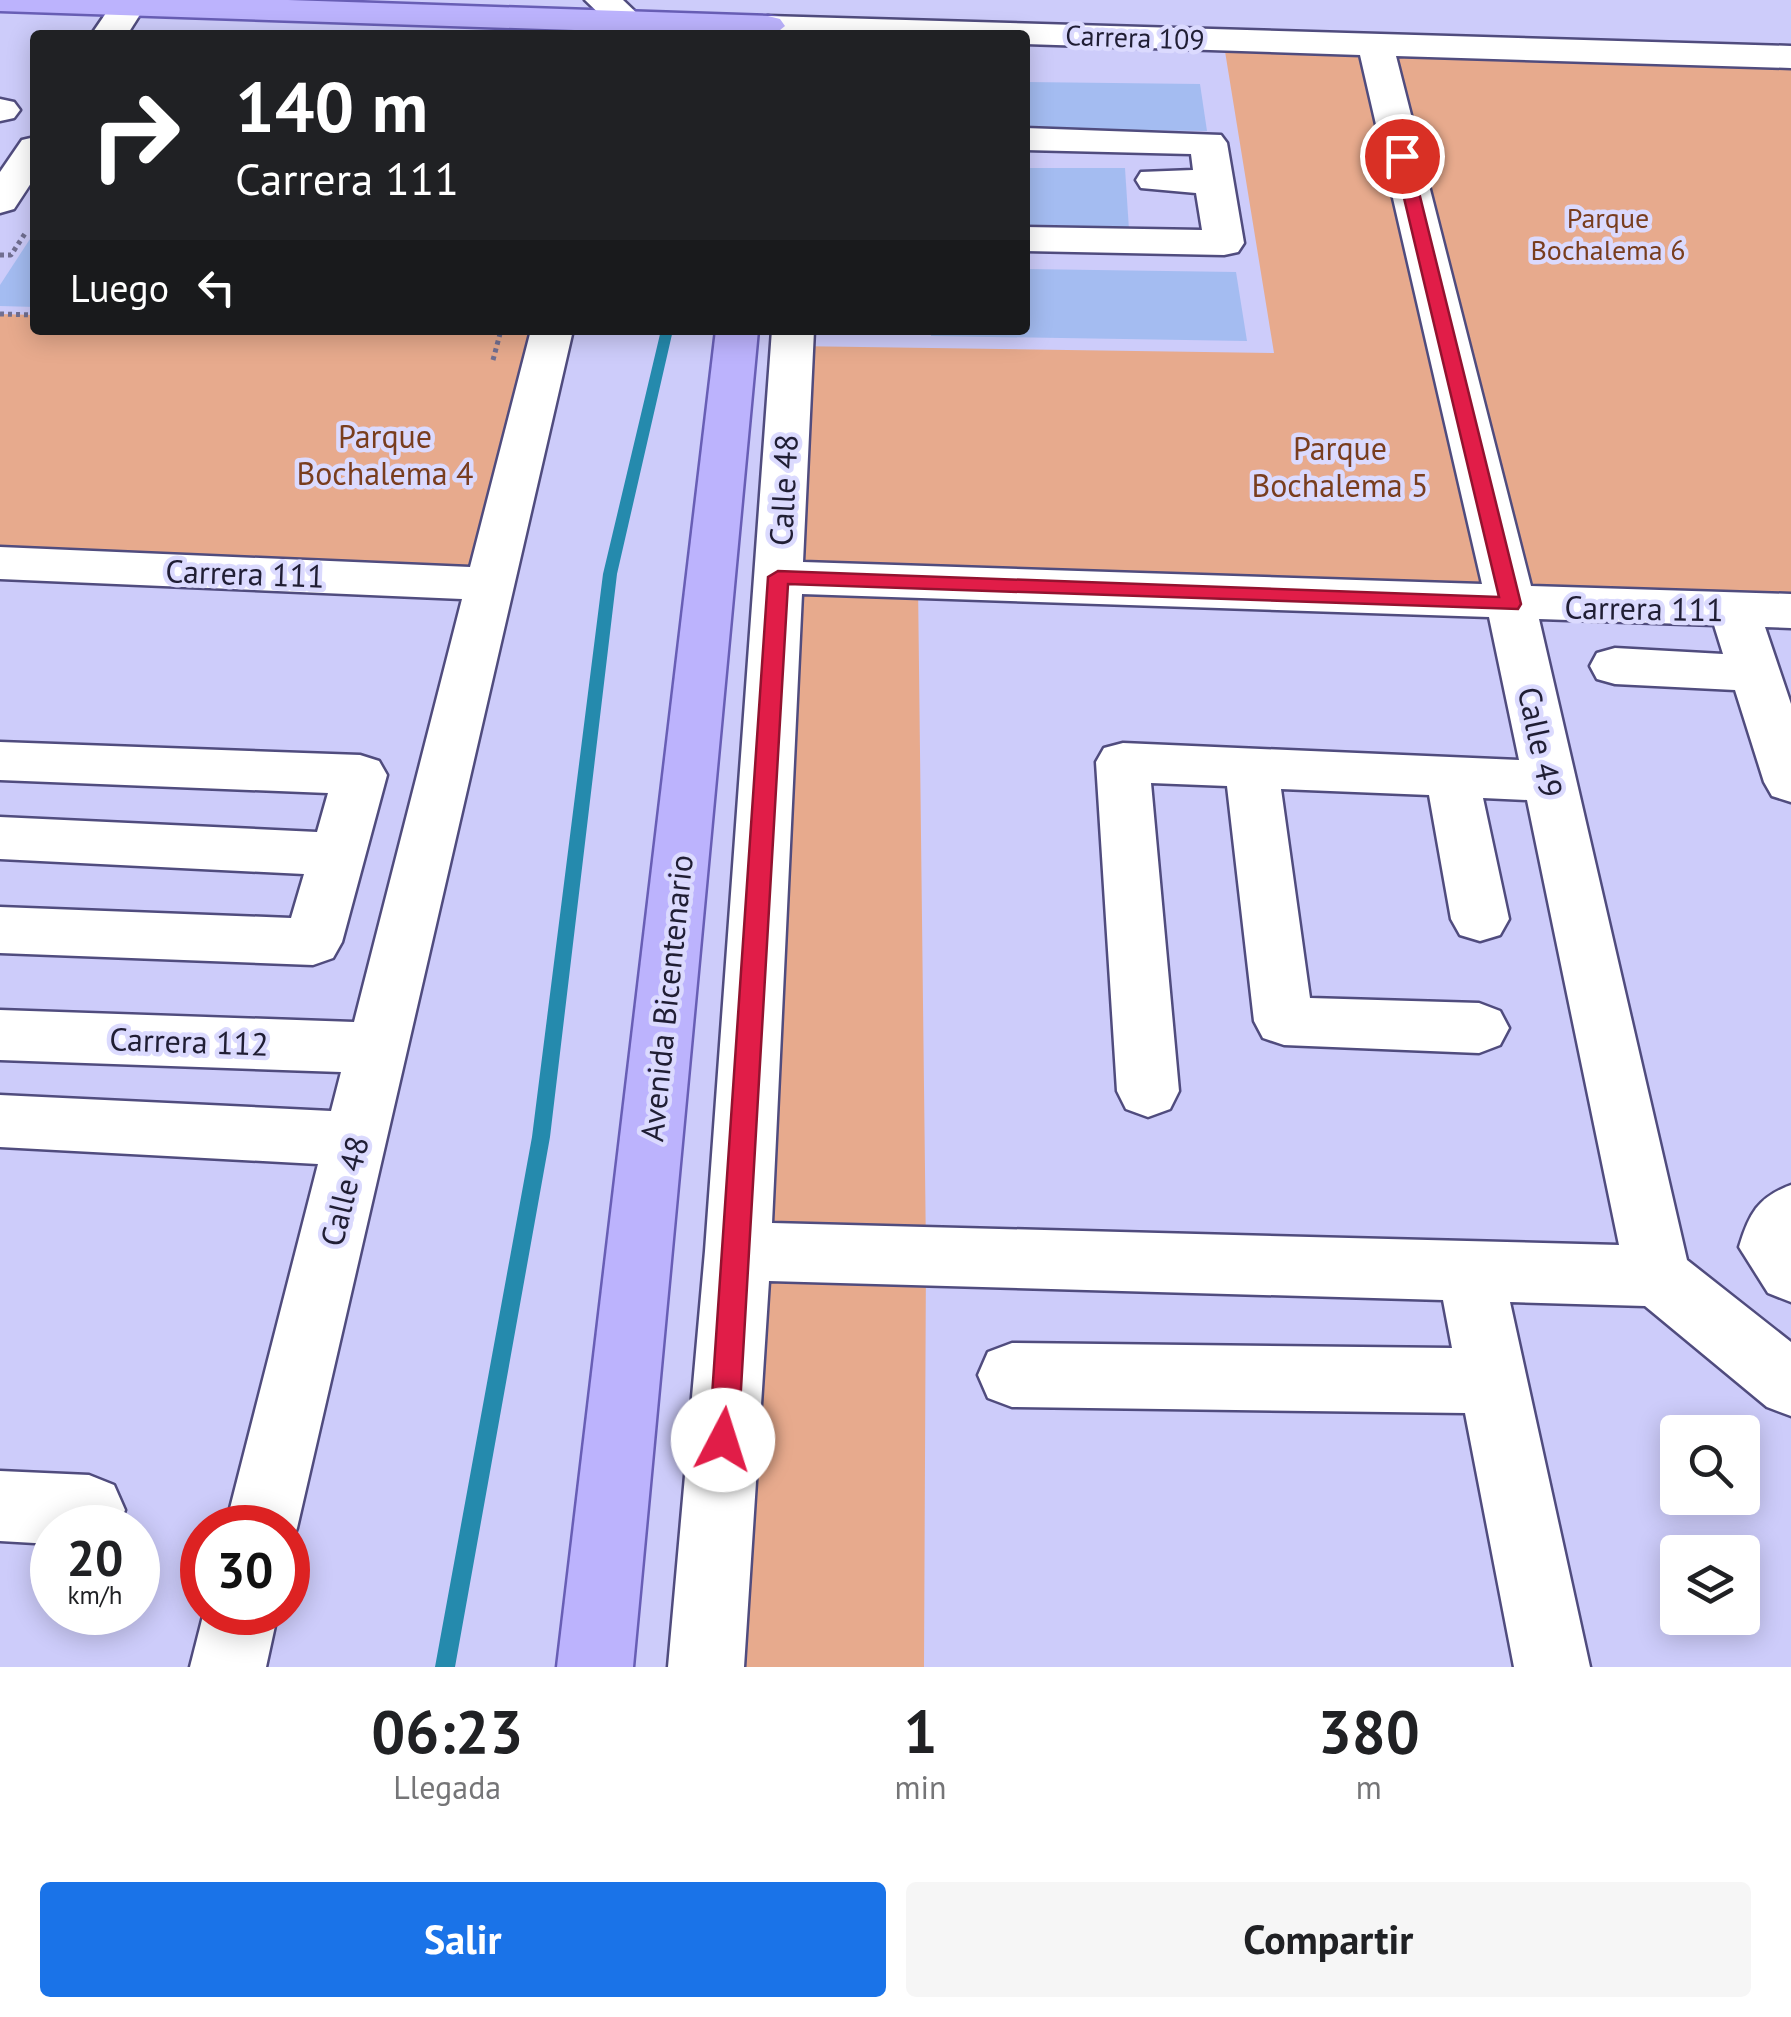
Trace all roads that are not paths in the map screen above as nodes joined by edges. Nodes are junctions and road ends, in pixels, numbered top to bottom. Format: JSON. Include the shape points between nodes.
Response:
{"nodes":[{"id":1,"x":0,"y":1,"type":"edge"},
{"id":2,"x":660,"y":1,"type":"edge"},
{"id":3,"x":130,"y":5,"type":"junction"},
{"id":4,"x":1232,"y":8,"type":"dead end"},
{"id":5,"x":614,"y":14,"type":"edge"},
{"id":6,"x":1284,"y":22,"type":"junction"},
{"id":7,"x":761,"y":23,"type":"edge"},
{"id":8,"x":112,"y":30,"type":"edge"},
{"id":9,"x":930,"y":30,"type":"edge"},
{"id":10,"x":1030,"y":34,"type":"edge"},
{"id":11,"x":1791,"y":38,"type":"edge"},
{"id":12,"x":1375,"y":44,"type":"junction"},
{"id":13,"x":1791,"y":56,"type":"edge"},
{"id":14,"x":1030,"y":139,"type":"edge"},
{"id":15,"x":30,"y":156,"type":"edge"},
{"id":16,"x":1154,"y":180,"type":"dead end"},
{"id":17,"x":1214,"y":182,"type":"junction"},
{"id":18,"x":0,"y":201,"type":"edge"},
{"id":19,"x":1030,"y":239,"type":"edge"},
{"id":20,"x":551,"y":335,"type":"edge"},
{"id":21,"x":736,"y":335,"type":"edge"},
{"id":22,"x":793,"y":335,"type":"edge"},
{"id":23,"x":0,"y":563,"type":"edge"},
{"id":24,"x":778,"y":577,"type":"junction"},
{"id":25,"x":490,"y":584,"type":"junction"},
{"id":26,"x":1510,"y":604,"type":"junction"},
{"id":27,"x":1734,"y":610,"type":"junction"},
{"id":28,"x":1791,"y":611,"type":"edge"},
{"id":29,"x":1615,"y":666,"type":"dead end"},
{"id":30,"x":1753,"y":673,"type":"junction"},
{"id":31,"x":0,"y":761,"type":"edge"},
{"id":32,"x":1251,"y":766,"type":"junction"},
{"id":33,"x":1452,"y":776,"type":"junction"},
{"id":34,"x":1549,"y":781,"type":"junction"},
{"id":35,"x":1791,"y":784,"type":"edge"},
{"id":36,"x":0,"y":838,"type":"edge"},
{"id":37,"x":337,"y":854,"type":"junction"},
{"id":38,"x":1480,"y":919,"type":"dead end"},
{"id":39,"x":0,"y":930,"type":"edge"},
{"id":40,"x":1479,"y":1028,"type":"dead end"},
{"id":41,"x":0,"y":1035,"type":"edge"},
{"id":42,"x":378,"y":1048,"type":"junction"},
{"id":43,"x":1148,"y":1091,"type":"dead end"},
{"id":44,"x":0,"y":1121,"type":"edge"},
{"id":45,"x":358,"y":1139,"type":"junction"},
{"id":46,"x":1791,"y":1213,"type":"edge"},
{"id":47,"x":738,"y":1251,"type":"junction"},
{"id":48,"x":1470,"y":1270,"type":"junction"},
{"id":49,"x":1791,"y":1272,"type":"edge"},
{"id":50,"x":1658,"y":1276,"type":"junction"},
{"id":51,"x":1012,"y":1375,"type":"dead end"},
{"id":52,"x":1494,"y":1381,"type":"junction"},
{"id":53,"x":1791,"y":1384,"type":"edge"},
{"id":54,"x":267,"y":1505,"type":"edge"},
{"id":55,"x":0,"y":1506,"type":"edge"},
{"id":56,"x":30,"y":1507,"type":"edge"},
{"id":57,"x":236,"y":1635,"type":"edge"},
{"id":58,"x":228,"y":1667,"type":"edge"},
{"id":59,"x":595,"y":1667,"type":"edge"},
{"id":60,"x":706,"y":1667,"type":"edge"},
{"id":61,"x":1552,"y":1667,"type":"edge"}],
"edges":[{"from":1,"to":3,"type":"main road","name":"Carrera 109"},
{"from":2,"to":5,"type":"main road"},
{"from":2,"to":7,"type":"main road"},
{"from":3,"to":5,"type":"main road","name":"Carrera 109"},
{"from":3,"to":8,"type":"street"},
{"from":4,"to":6,"type":"street"},
{"from":5,"to":7,"type":"main road","name":"Carrera 109"},
{"from":6,"to":7,"type":"street","name":"Carrera 109"},
{"from":6,"to":11,"type":"street","name":"Carrera 109"},
{"from":7,"to":9,"type":"street","name":"Carrera 109"},
{"from":10,"to":12,"type":"street","name":"Carrera 109"},
{"from":12,"to":13,"type":"street","name":"Carrera 109"},
{"from":12,"to":26,"type":"street","name":"Calle 49"},
{"from":14,"to":17,"type":"street","via":[[1208,143]]},
{"from":15,"to":18,"type":"street"},
{"from":16,"to":17,"type":"street"},
{"from":17,"to":19,"type":"street","via":[[1224,243]]},
{"from":20,"to":25,"type":"street","name":"Calle 48"},
{"from":21,"to":59,"type":"main road","name":"Avenida Bicentenario"},
{"from":22,"to":24,"type":"street","name":"Calle 48"},
{"from":23,"to":25,"type":"street","name":"Carrera 111"},
{"from":24,"to":26,"type":"street","name":"Carrera 111"},
{"from":24,"to":47,"type":"street","name":"Calle 48"},
{"from":25,"to":42,"type":"street","name":"Calle 48"},
{"from":26,"to":27,"type":"street","name":"Carrera 111"},
{"from":26,"to":34,"type":"street","name":"Calle 49"},
{"from":27,"to":28,"type":"street","name":"Carrera 111"},
{"from":27,"to":30,"type":"street"},
{"from":29,"to":30,"type":"street"},
{"from":30,"to":35,"type":"street"},
{"from":31,"to":37,"type":"street","via":[[360,776]]},
{"from":32,"to":33,"type":"street"},
{"from":32,"to":40,"type":"street","via":[[1284,1021]]},
{"from":32,"to":43,"type":"street","via":[[1123,762]]},
{"from":33,"to":34,"type":"street"},
{"from":33,"to":38,"type":"street"},
{"from":34,"to":50,"type":"street","name":"Calle 49"},
{"from":36,"to":37,"type":"street"},
{"from":37,"to":39,"type":"street","via":[[312,942]]},
{"from":41,"to":42,"type":"street","name":"Carrera 112"},
{"from":42,"to":45,"type":"street","name":"Calle 48"},
{"from":44,"to":45,"type":"street"},
{"from":45,"to":54,"type":"street","name":"Calle 48"},
{"from":46,"to":49,"type":"street","via":[[1778,1226],[1772,1247]]},
{"from":47,"to":48,"type":"street"},
{"from":47,"to":60,"type":"street","name":"Calle 48"},
{"from":48,"to":50,"type":"street"},
{"from":48,"to":52,"type":"street"},
{"from":50,"to":53,"type":"street"},
{"from":51,"to":52,"type":"street"},
{"from":52,"to":61,"type":"street"},
{"from":55,"to":56,"type":"street"},
{"from":57,"to":58,"type":"street"}]}
